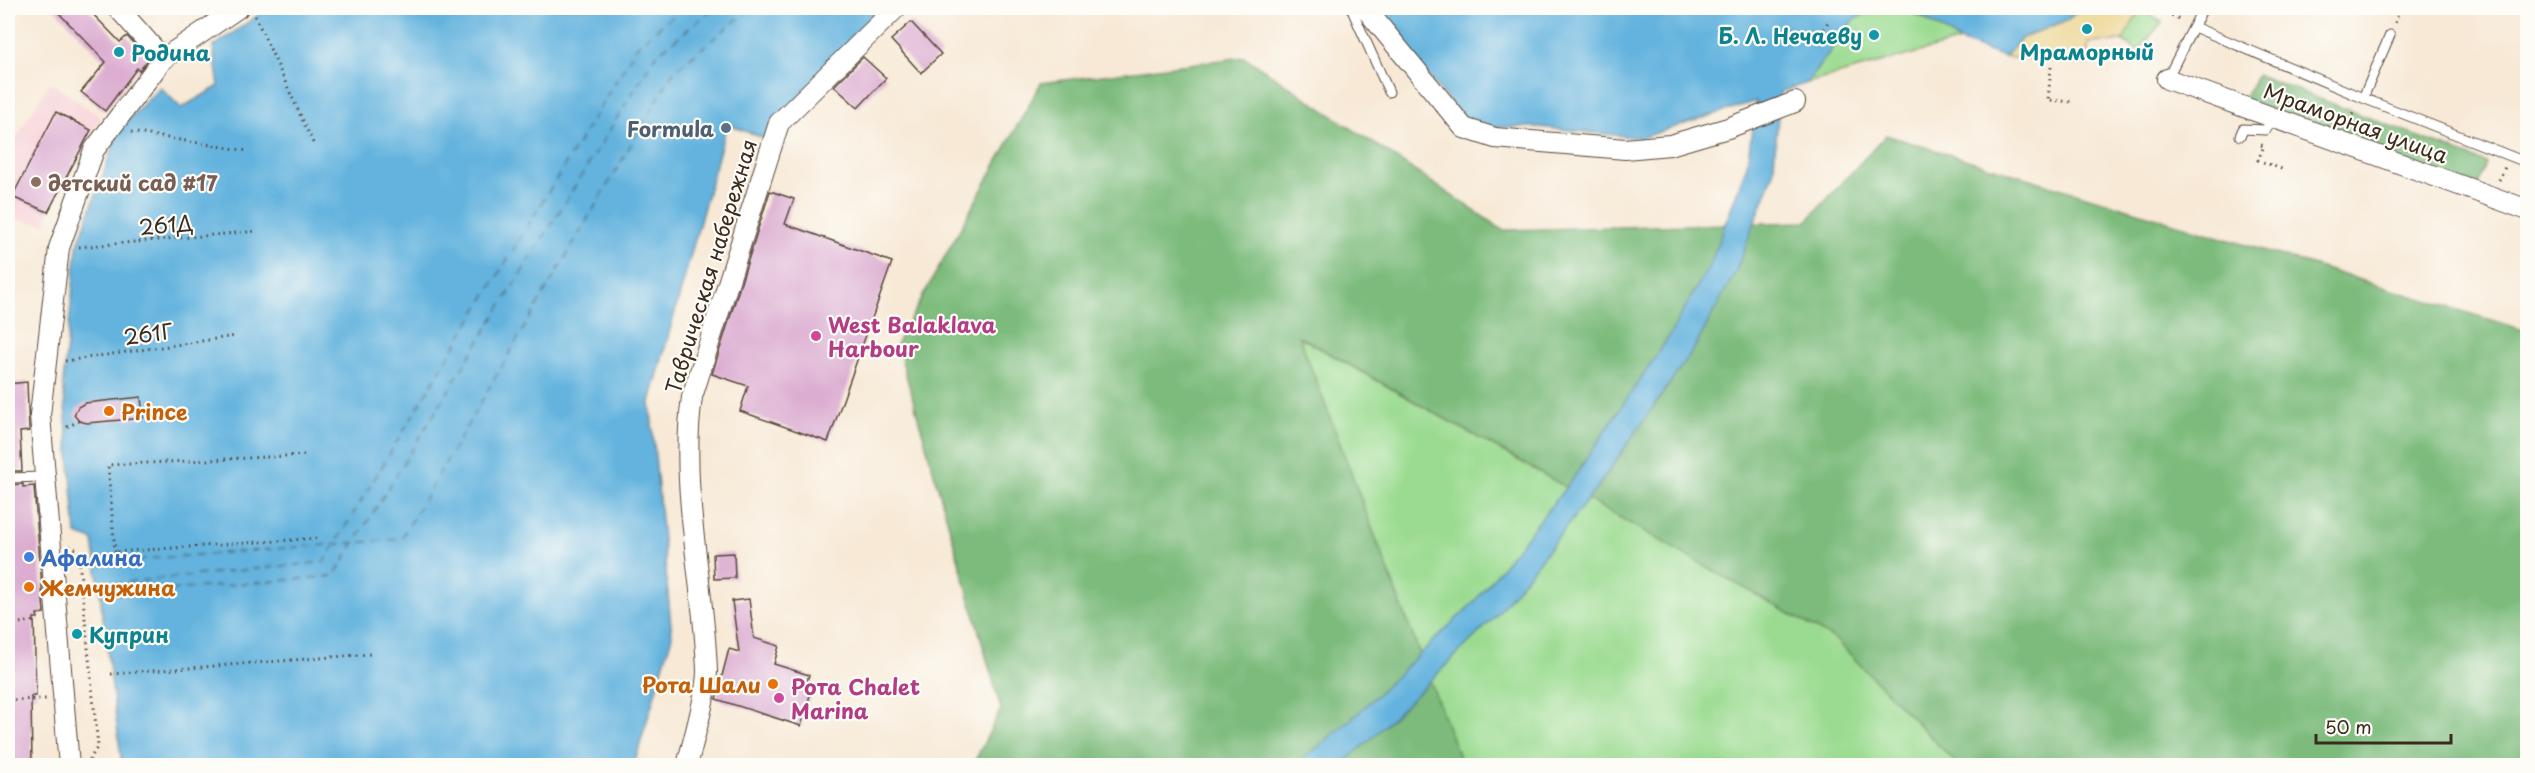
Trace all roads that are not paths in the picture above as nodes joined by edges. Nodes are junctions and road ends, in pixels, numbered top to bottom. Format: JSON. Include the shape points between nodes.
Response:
{"nodes":[{"id":1,"x":118,"y":8,"type":"edge"},
{"id":2,"x":896,"y":8,"type":"edge"},
{"id":3,"x":1351,"y":8,"type":"edge"},
{"id":4,"x":1365,"y":8,"type":"edge"},
{"id":5,"x":2203,"y":8,"type":"edge"},
{"id":6,"x":246,"y":12,"type":"edge"},
{"id":7,"x":2194,"y":27,"type":"junction"},
{"id":8,"x":2390,"y":35,"type":"dead end"},
{"id":9,"x":163,"y":59,"type":"junction"},
{"id":10,"x":2168,"y":79,"type":"joint"},
{"id":11,"x":1389,"y":92,"type":"dead end"},
{"id":12,"x":2363,"y":98,"type":"junction"},
{"id":13,"x":1795,"y":102,"type":"dead end"},
{"id":14,"x":2273,"y":117,"type":"junction"},
{"id":15,"x":2240,"y":136,"type":"road end"},
{"id":16,"x":2528,"y":163,"type":"edge"},
{"id":17,"x":2528,"y":210,"type":"edge"},
{"id":18,"x":45,"y":477,"type":"junction"},
{"id":19,"x":8,"y":478,"type":"edge"},
{"id":20,"x":69,"y":765,"type":"edge"},
{"id":21,"x":687,"y":765,"type":"edge"}],
"edges":[{"from":1,"to":9,"type":"street"},
{"from":2,"to":21,"type":"street","name":"Таврическая набережная","via":[[779,123],[692,397],[687,430],[707,674]]},
{"from":3,"to":11,"type":"lane"},
{"from":4,"to":13,"type":"street","via":[[1464,128],[1495,138],[1625,149],[1670,145]]},
{"from":5,"to":7,"type":"lane"},
{"from":6,"to":9,"type":"street"},
{"from":7,"to":10,"type":"lane"},
{"from":7,"to":12,"type":"lane"},
{"from":8,"to":12,"type":"lane"},
{"from":9,"to":18,"type":"street","via":[[94,150],[59,248],[40,415]]},
{"from":10,"to":14,"type":"street","name":"Мраморная улица"},
{"from":12,"to":16,"type":"lane"},
{"from":14,"to":15,"type":"lane","via":[[2266,130],[2243,129]]},
{"from":14,"to":17,"type":"street","name":"Мраморная улица"},
{"from":18,"to":19,"type":"lane"},
{"from":18,"to":20,"type":"street"}]}
